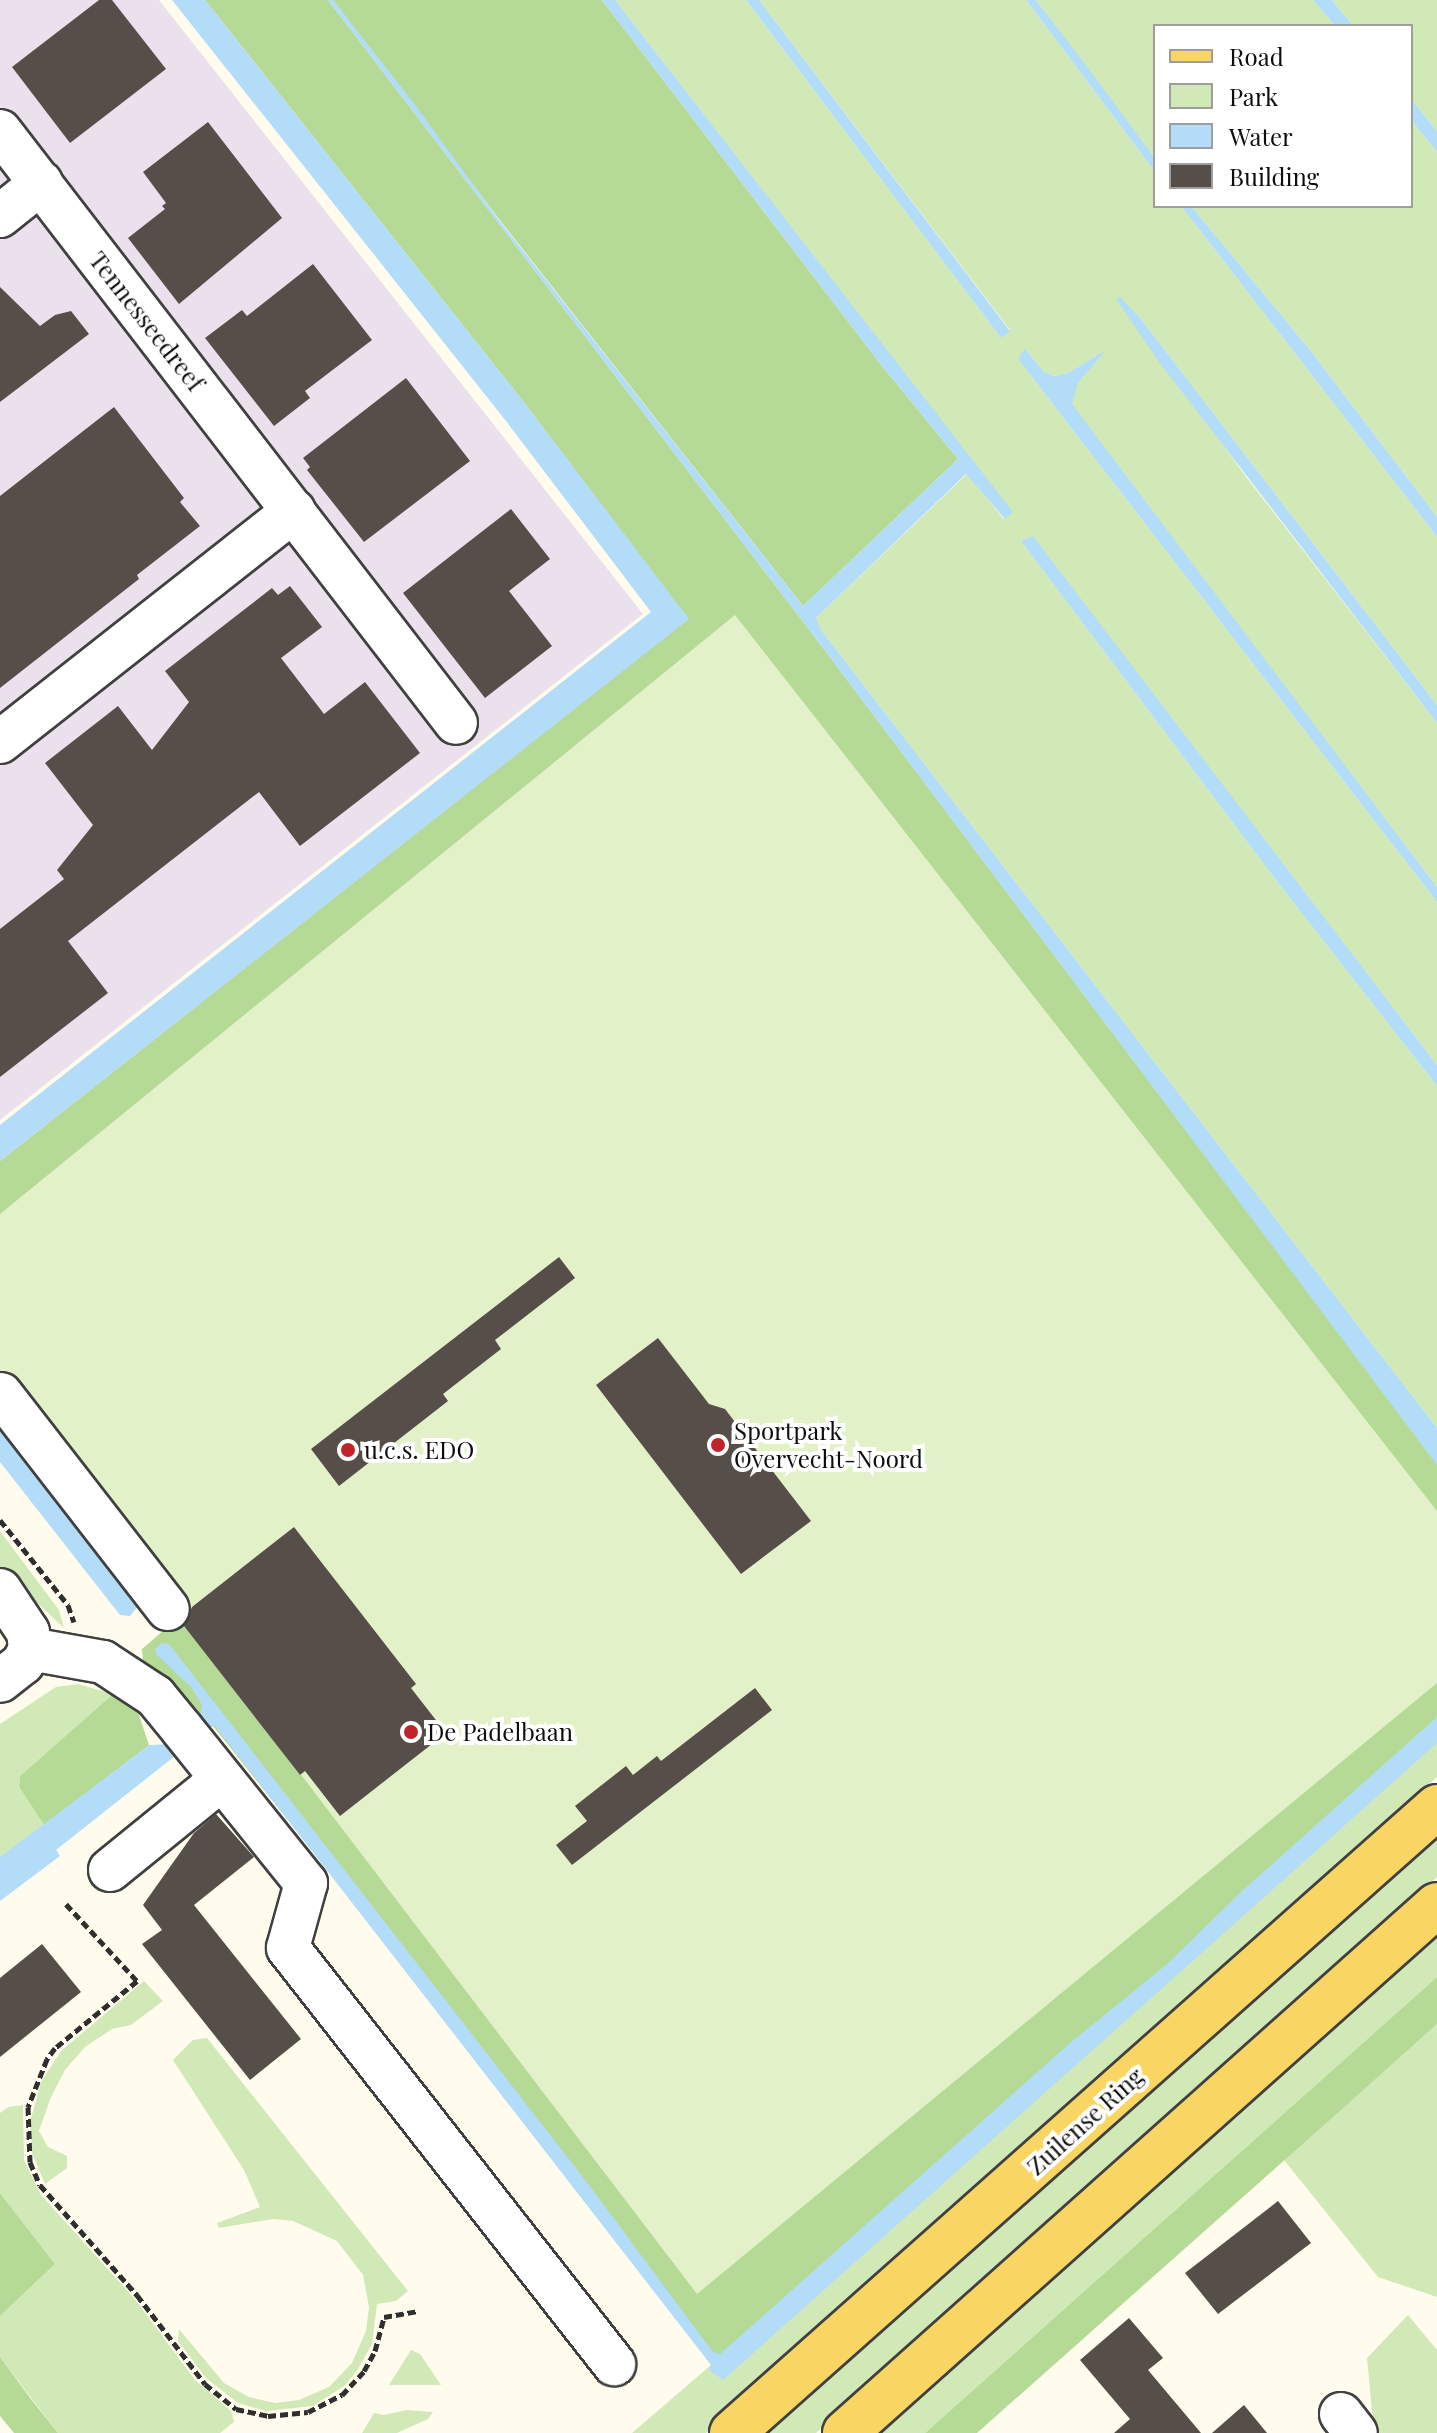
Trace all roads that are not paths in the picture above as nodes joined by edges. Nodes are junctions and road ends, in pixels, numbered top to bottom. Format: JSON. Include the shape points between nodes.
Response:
{"nodes":[{"id":1,"x":0,"y":131,"type":"edge"},
{"id":2,"x":41,"y":183,"type":"junction"},
{"id":3,"x":0,"y":216,"type":"edge"},
{"id":4,"x":294,"y":511,"type":"junction"},
{"id":5,"x":456,"y":723,"type":"dead end"},
{"id":6,"x":0,"y":742,"type":"edge"},
{"id":7,"x":1,"y":1394,"type":"edge"},
{"id":8,"x":0,"y":1590,"type":"edge"},
{"id":9,"x":168,"y":1609,"type":"dead end"},
{"id":10,"x":30,"y":1649,"type":"junction"},
{"id":11,"x":0,"y":1681,"type":"edge"},
{"id":12,"x":222,"y":1779,"type":"junction"},
{"id":13,"x":1437,"y":1807,"type":"edge"},
{"id":14,"x":110,"y":1870,"type":"dead end"},
{"id":15,"x":1437,"y":1905,"type":"edge"},
{"id":16,"x":614,"y":2364,"type":"dead end"},
{"id":17,"x":732,"y":2433,"type":"edge"},
{"id":18,"x":845,"y":2433,"type":"edge"}],
"edges":[{"from":1,"to":2,"type":"street","name":"Tennesseedreef"},
{"from":2,"to":3,"type":"street"},
{"from":2,"to":4,"type":"street","name":"Tennesseedreef"},
{"from":4,"to":5,"type":"street","name":"Tennesseedreef"},
{"from":4,"to":6,"type":"street"},
{"from":7,"to":9,"type":"street"},
{"from":8,"to":10,"type":"street","via":[[24,1623]]},
{"from":10,"to":11,"type":"street","via":[[23,1663]]},
{"from":10,"to":12,"type":"street","via":[[103,1662],[155,1696]]},
{"from":12,"to":14,"type":"street"},
{"from":12,"to":16,"type":"street","via":[[306,1883],[288,1948]]},
{"from":13,"to":17,"type":"main road","name":"Zuilense Ring"},
{"from":15,"to":18,"type":"main road"}]}
